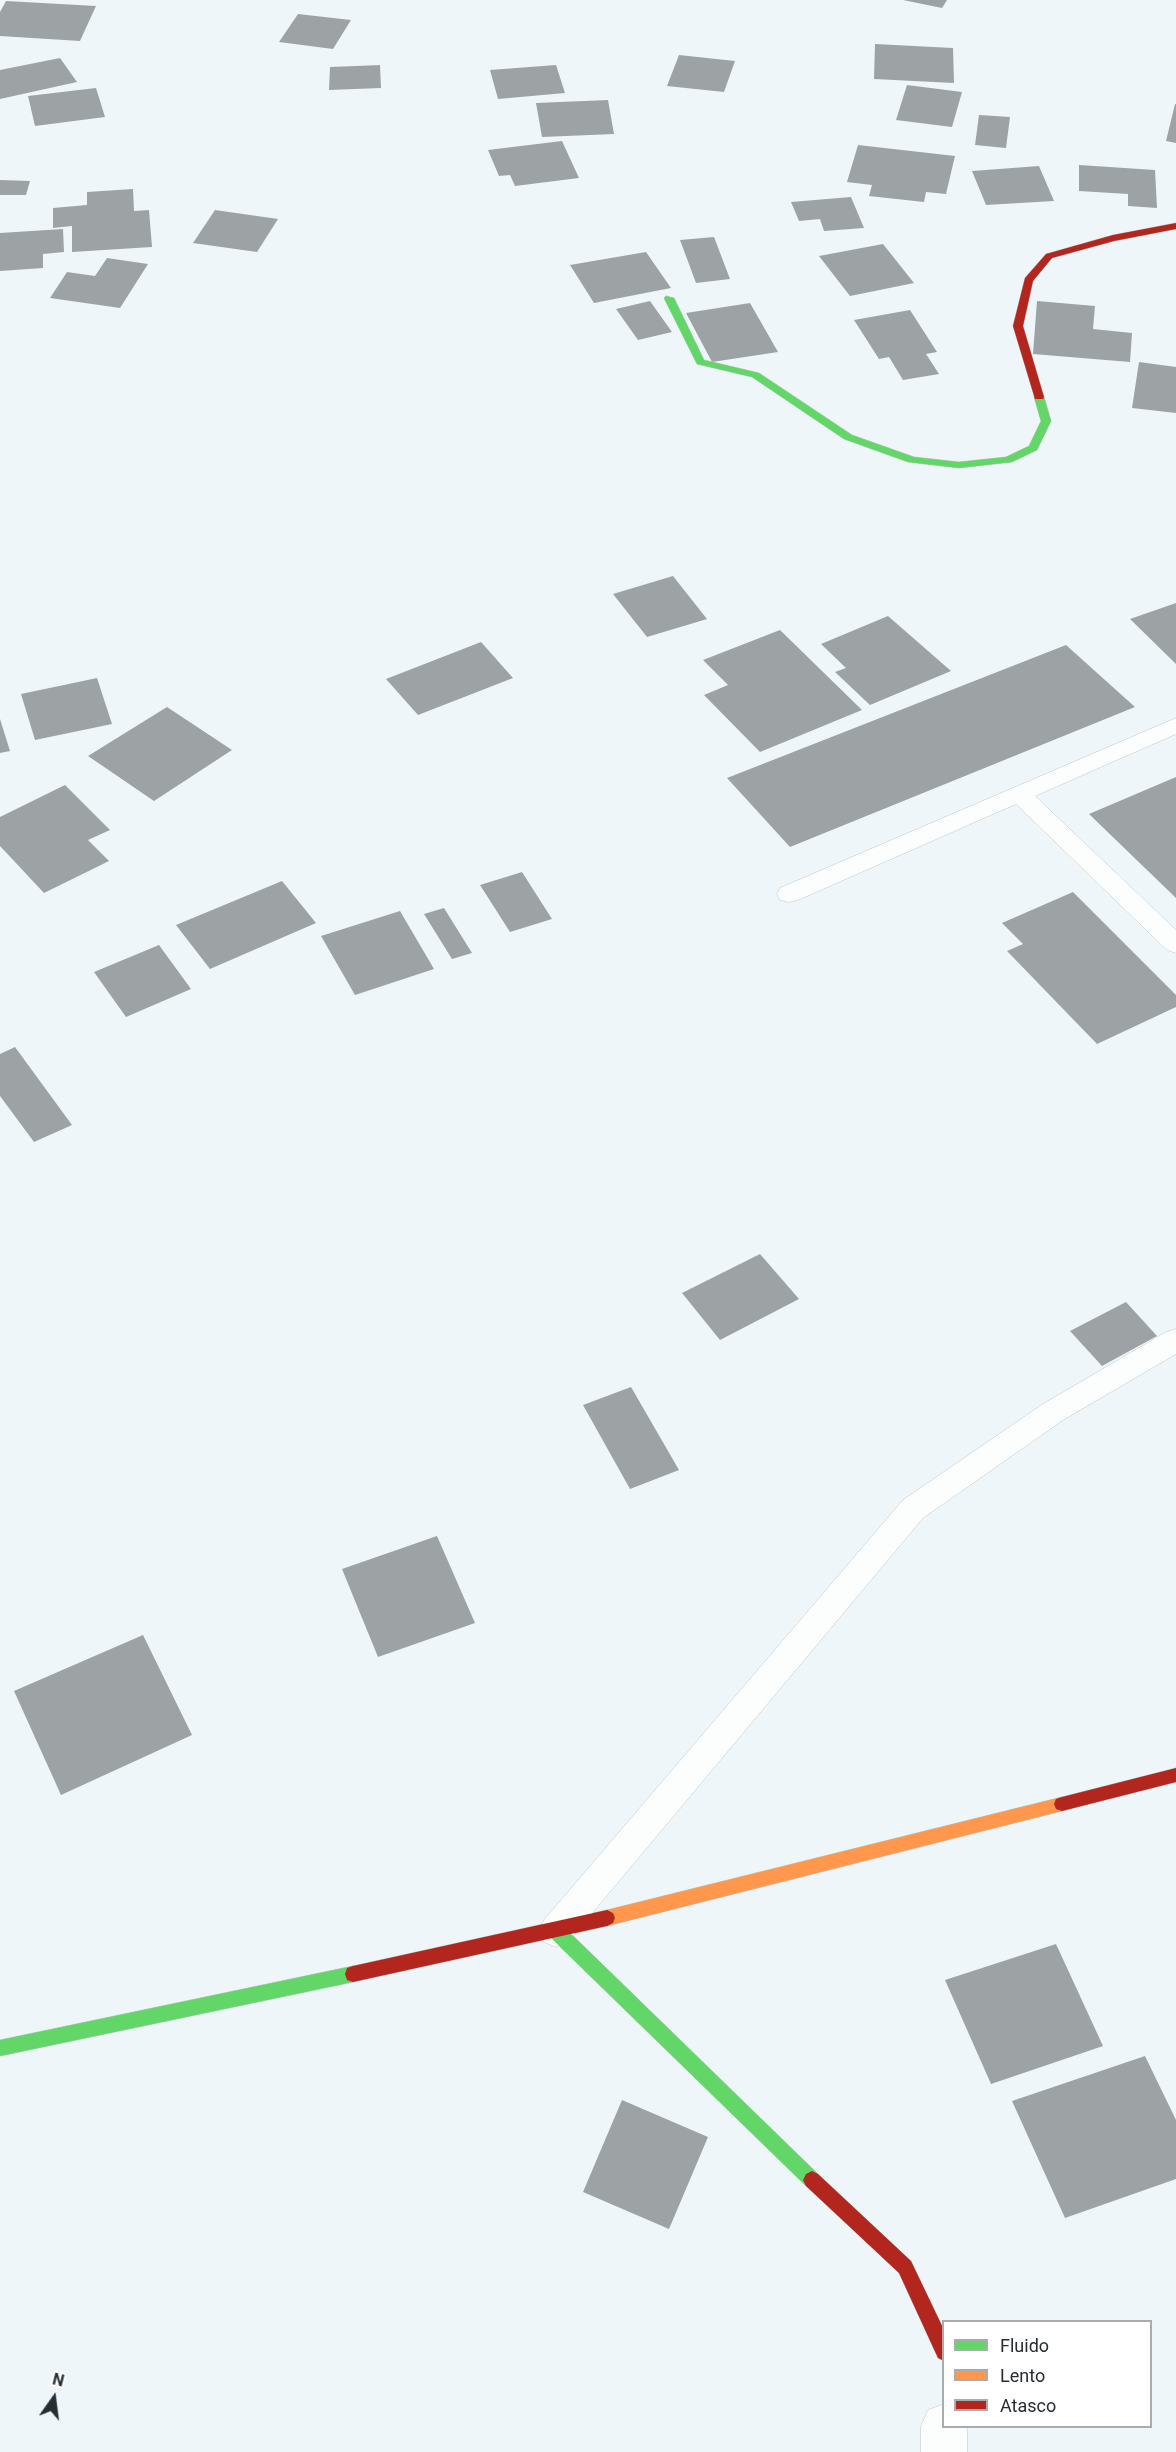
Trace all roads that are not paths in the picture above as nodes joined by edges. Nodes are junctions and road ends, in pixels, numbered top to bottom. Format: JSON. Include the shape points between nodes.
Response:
{"nodes":[{"id":1,"x":1176,"y":226,"type":"edge"},
{"id":2,"x":669,"y":298,"type":"dead end"},
{"id":3,"x":1176,"y":724,"type":"edge"},
{"id":4,"x":1019,"y":794,"type":"junction"},
{"id":5,"x":789,"y":894,"type":"dead end"},
{"id":6,"x":1176,"y":944,"type":"edge"},
{"id":7,"x":1176,"y":1340,"type":"edge"},
{"id":8,"x":1176,"y":1775,"type":"edge"},
{"id":9,"x":556,"y":1931,"type":"junction"},
{"id":10,"x":0,"y":2048,"type":"edge"},
{"id":11,"x":942,"y":2348,"type":"edge"},
{"id":12,"x":944,"y":2428,"type":"edge"},
{"id":13,"x":944,"y":2452,"type":"edge"}],
"edges":[{"from":1,"to":2,"type":"street","via":[[1049,256],[1028,280],[1018,326],[1046,421],[1033,448],[1008,460],[958,465],[912,460],[848,437],[755,375],[700,362]]},
{"from":3,"to":4,"type":"lane"},
{"from":4,"to":5,"type":"lane"},
{"from":4,"to":6,"type":"lane"},
{"from":7,"to":9,"type":"lane","via":[[1053,1412],[913,1509]]},
{"from":8,"to":9,"type":"street"},
{"from":9,"to":10,"type":"street"},
{"from":9,"to":11,"type":"street","via":[[776,2147],[905,2267]]},
{"from":12,"to":13,"type":"street"}]}
